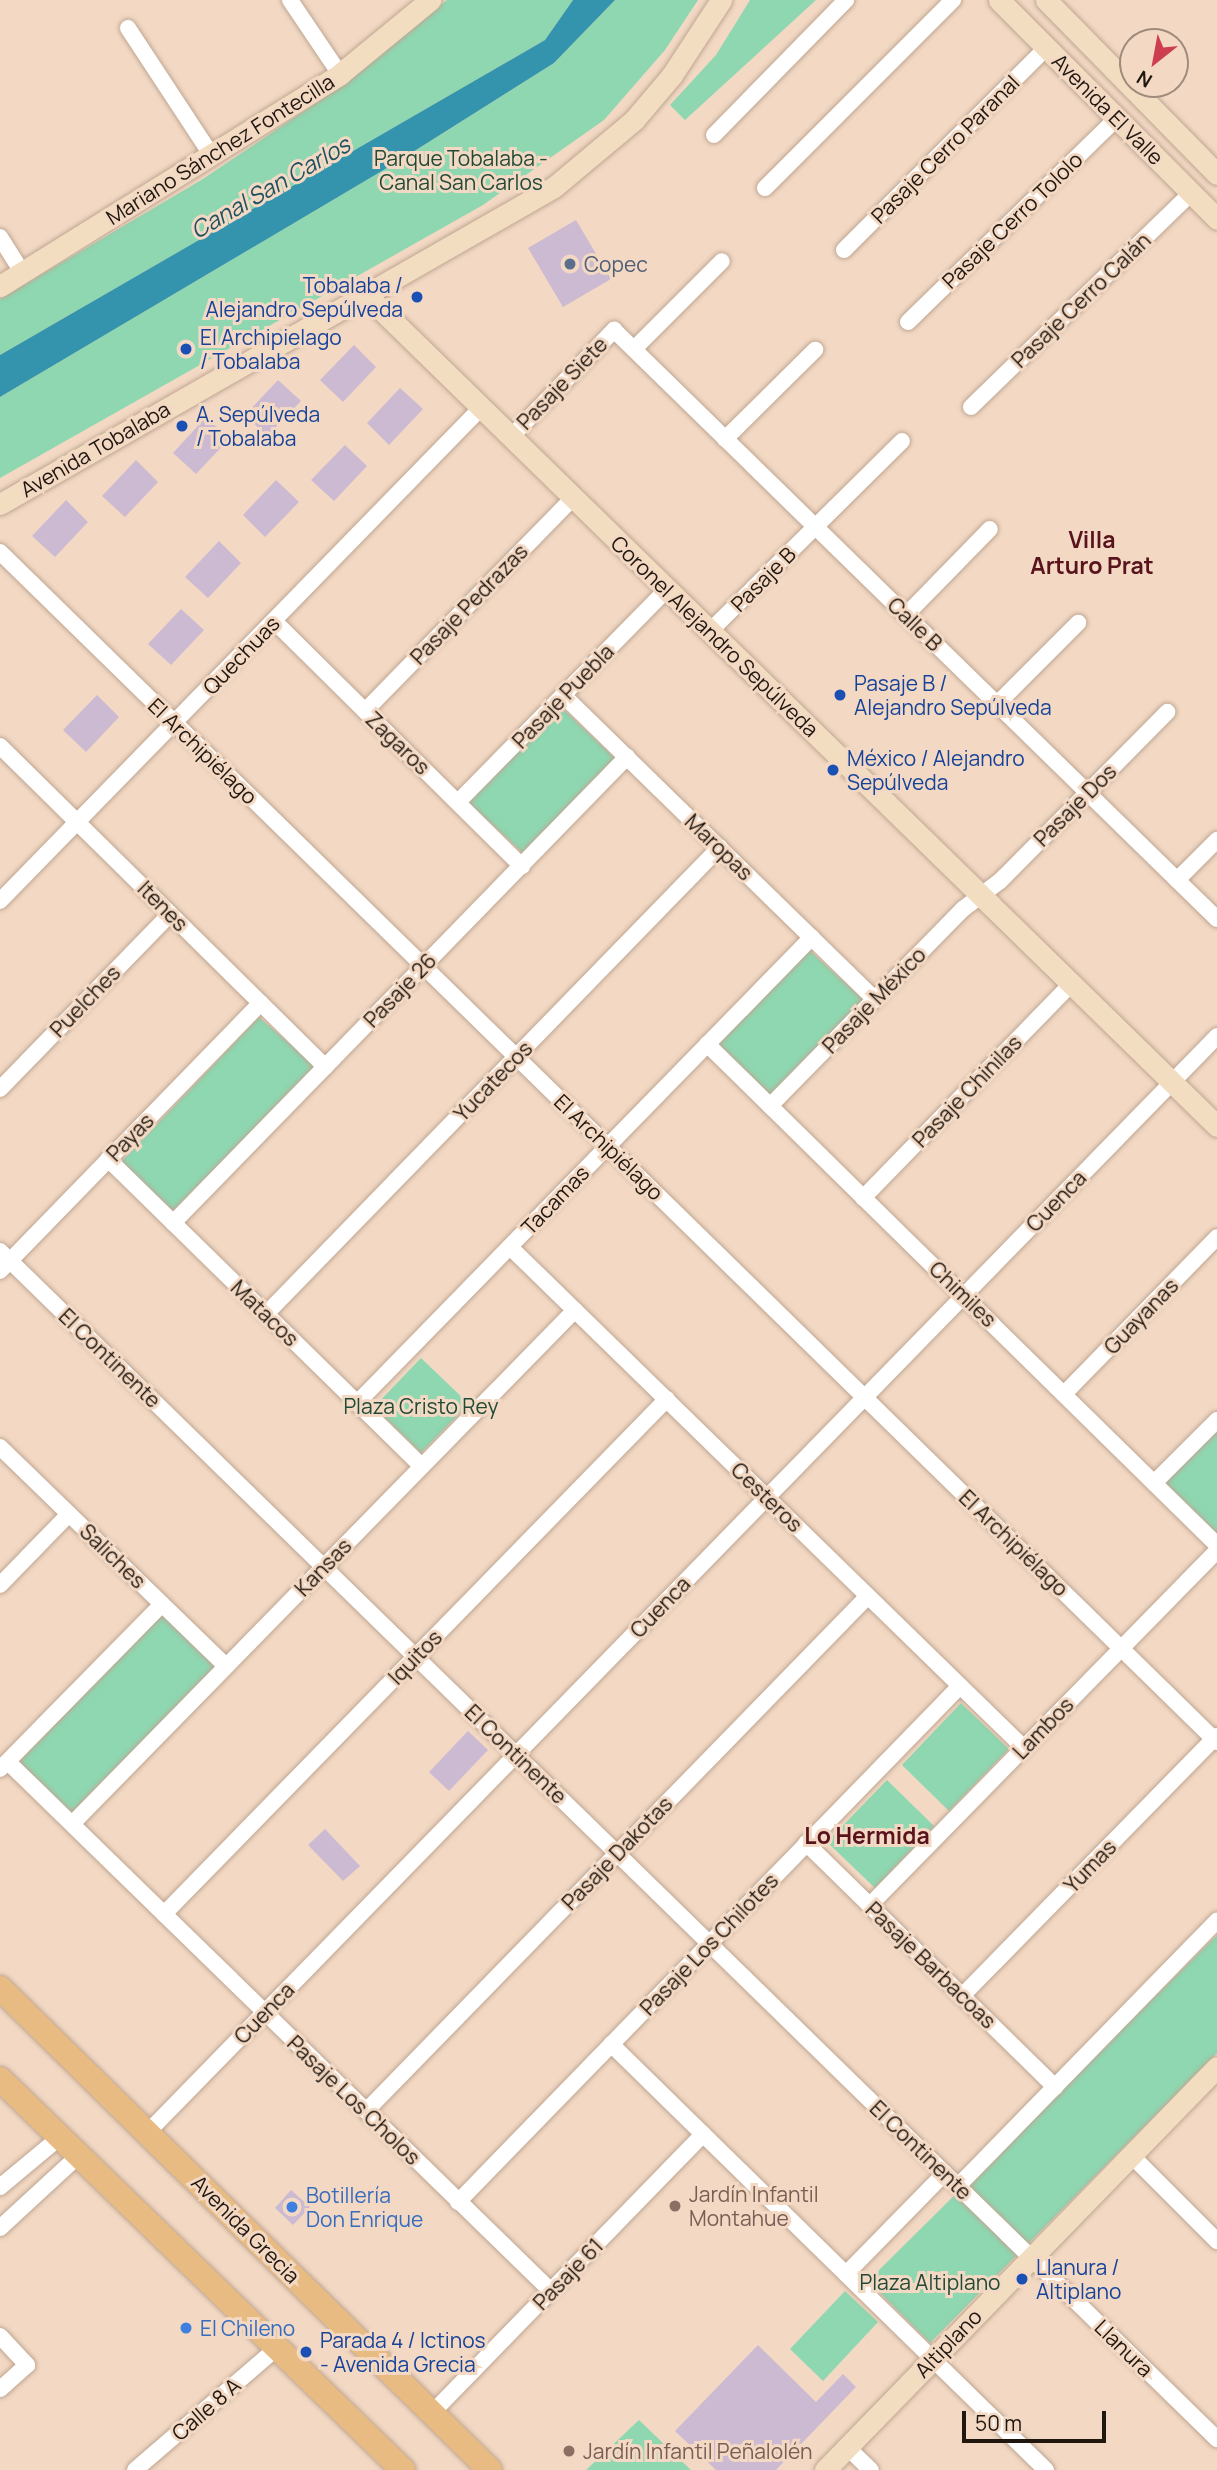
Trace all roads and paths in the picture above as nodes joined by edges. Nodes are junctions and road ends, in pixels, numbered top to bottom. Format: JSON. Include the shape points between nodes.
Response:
{"nodes":[{"id":1,"x":290,"y":0,"type":"edge"},
{"id":2,"x":430,"y":0,"type":"edge"},
{"id":3,"x":721,"y":0,"type":"edge"},
{"id":4,"x":846,"y":0,"type":"edge"},
{"id":5,"x":953,"y":0,"type":"edge"},
{"id":6,"x":999,"y":0,"type":"edge"},
{"id":7,"x":1046,"y":0,"type":"edge"},
{"id":8,"x":128,"y":28,"type":"dead end"},
{"id":9,"x":1047,"y":47,"type":"junction"},
{"id":10,"x":340,"y":74,"type":"junction"},
{"id":11,"x":1117,"y":118,"type":"junction"},
{"id":12,"x":714,"y":135,"type":"dead end"},
{"id":13,"x":212,"y":156,"type":"junction"},
{"id":14,"x":1217,"y":174,"type":"edge"},
{"id":15,"x":765,"y":188,"type":"dead end"},
{"id":16,"x":1191,"y":193,"type":"junction"},
{"id":17,"x":1217,"y":219,"type":"edge"},
{"id":18,"x":0,"y":237,"type":"edge"},
{"id":19,"x":844,"y":250,"type":"dead end"},
{"id":20,"x":722,"y":261,"type":"dead end"},
{"id":21,"x":22,"y":272,"type":"junction"},
{"id":22,"x":0,"y":286,"type":"edge"},
{"id":23,"x":363,"y":292,"type":"junction"},
{"id":24,"x":908,"y":322,"type":"dead end"},
{"id":25,"x":614,"y":330,"type":"joint"},
{"id":26,"x":634,"y":349,"type":"junction"},
{"id":27,"x":815,"y":350,"type":"dead end"},
{"id":28,"x":971,"y":407,"type":"dead end"},
{"id":29,"x":481,"y":408,"type":"junction"},
{"id":30,"x":511,"y":437,"type":"junction"},
{"id":31,"x":726,"y":439,"type":"junction"},
{"id":32,"x":902,"y":441,"type":"dead end"},
{"id":33,"x":573,"y":498,"type":"junction"},
{"id":34,"x":0,"y":504,"type":"edge"},
{"id":35,"x":816,"y":527,"type":"junction"},
{"id":36,"x":990,"y":529,"type":"dead end"},
{"id":37,"x":0,"y":552,"type":"edge"},
{"id":38,"x":667,"y":589,"type":"junction"},
{"id":39,"x":906,"y":615,"type":"junction"},
{"id":40,"x":274,"y":621,"type":"junction"},
{"id":41,"x":1078,"y":623,"type":"dead end"},
{"id":42,"x":710,"y":631,"type":"junction"},
{"id":43,"x":563,"y":695,"type":"junction"},
{"id":44,"x":997,"y":704,"type":"junction"},
{"id":45,"x":365,"y":711,"type":"junction"},
{"id":46,"x":1167,"y":712,"type":"dead end"},
{"id":47,"x":175,"y":723,"type":"junction"},
{"id":48,"x":0,"y":746,"type":"edge"},
{"id":49,"x":627,"y":757,"type":"junction"},
{"id":50,"x":1087,"y":792,"type":"junction"},
{"id":51,"x":458,"y":802,"type":"junction"},
{"id":52,"x":78,"y":822,"type":"junction"},
{"id":53,"x":1217,"y":841,"type":"edge"},
{"id":54,"x":720,"y":847,"type":"junction"},
{"id":55,"x":522,"y":866,"type":"junction"},
{"id":56,"x":1177,"y":880,"type":"junction"},
{"id":57,"x":981,"y":895,"type":"junction"},
{"id":58,"x":0,"y":901,"type":"edge"},
{"id":59,"x":170,"y":914,"type":"junction"},
{"id":60,"x":1217,"y":919,"type":"edge"},
{"id":61,"x":812,"y":937,"type":"junction"},
{"id":62,"x":424,"y":966,"type":"junction"},
{"id":63,"x":1071,"y":984,"type":"junction"},
{"id":64,"x":875,"y":999,"type":"junction"},
{"id":65,"x":261,"y":1003,"type":"junction"},
{"id":66,"x":1217,"y":1036,"type":"edge"},
{"id":67,"x":707,"y":1044,"type":"junction"},
{"id":68,"x":516,"y":1057,"type":"junction"},
{"id":69,"x":326,"y":1067,"type":"junction"},
{"id":70,"x":1172,"y":1082,"type":"junction"},
{"id":71,"x":0,"y":1089,"type":"edge"},
{"id":72,"x":770,"y":1106,"type":"junction"},
{"id":73,"x":1217,"y":1126,"type":"edge"},
{"id":74,"x":608,"y":1146,"type":"junction"},
{"id":75,"x":108,"y":1159,"type":"junction"},
{"id":76,"x":863,"y":1198,"type":"junction"},
{"id":77,"x":173,"y":1223,"type":"junction"},
{"id":78,"x":1217,"y":1237,"type":"edge"},
{"id":79,"x":510,"y":1247,"type":"junction"},
{"id":80,"x":3,"y":1261,"type":"edge"},
{"id":81,"x":964,"y":1296,"type":"junction"},
{"id":82,"x":575,"y":1310,"type":"junction"},
{"id":83,"x":266,"y":1314,"type":"junction"},
{"id":84,"x":1064,"y":1394,"type":"junction"},
{"id":85,"x":865,"y":1397,"type":"junction"},
{"id":86,"x":667,"y":1399,"type":"junction"},
{"id":87,"x":357,"y":1403,"type":"junction"},
{"id":88,"x":1217,"y":1420,"type":"edge"},
{"id":89,"x":0,"y":1447,"type":"edge"},
{"id":90,"x":421,"y":1466,"type":"junction"},
{"id":91,"x":1154,"y":1483,"type":"junction"},
{"id":92,"x":767,"y":1498,"type":"junction"},
{"id":93,"x":69,"y":1514,"type":"junction"},
{"id":94,"x":1217,"y":1545,"type":"edge"},
{"id":95,"x":1217,"y":1551,"type":"edge"},
{"id":96,"x":324,"y":1566,"type":"junction"},
{"id":97,"x":0,"y":1585,"type":"edge"},
{"id":98,"x":868,"y":1596,"type":"junction"},
{"id":99,"x":162,"y":1604,"type":"junction"},
{"id":100,"x":1121,"y":1648,"type":"junction"},
{"id":101,"x":416,"y":1656,"type":"junction"},
{"id":102,"x":226,"y":1666,"type":"junction"},
{"id":103,"x":960,"y":1686,"type":"junction"},
{"id":104,"x":1216,"y":1739,"type":"edge"},
{"id":105,"x":1024,"y":1748,"type":"junction"},
{"id":106,"x":516,"y":1755,"type":"junction"},
{"id":107,"x":4,"y":1765,"type":"edge"},
{"id":108,"x":72,"y":1824,"type":"junction"},
{"id":109,"x":806,"y":1843,"type":"junction"},
{"id":110,"x":617,"y":1853,"type":"junction"},
{"id":111,"x":870,"y":1905,"type":"junction"},
{"id":112,"x":164,"y":1914,"type":"junction"},
{"id":113,"x":1217,"y":1921,"type":"edge"},
{"id":114,"x":709,"y":1943,"type":"junction"},
{"id":115,"x":0,"y":1988,"type":"edge"},
{"id":116,"x":962,"y":1996,"type":"junction"},
{"id":117,"x":265,"y":2012,"type":"junction"},
{"id":118,"x":611,"y":2045,"type":"junction"},
{"id":119,"x":1216,"y":2068,"type":"edge"},
{"id":120,"x":0,"y":2078,"type":"edge"},
{"id":121,"x":1055,"y":2087,"type":"junction"},
{"id":122,"x":366,"y":2111,"type":"junction"},
{"id":123,"x":148,"y":2132,"type":"junction"},
{"id":124,"x":703,"y":2134,"type":"junction"},
{"id":125,"x":60,"y":2137,"type":"junction"},
{"id":126,"x":79,"y":2155,"type":"junction"},
{"id":127,"x":1131,"y":2155,"type":"junction"},
{"id":128,"x":945,"y":2173,"type":"junction"},
{"id":129,"x":958,"y":2186,"type":"junction"},
{"id":130,"x":0,"y":2187,"type":"edge"},
{"id":131,"x":458,"y":2202,"type":"junction"},
{"id":132,"x":0,"y":2228,"type":"edge"},
{"id":133,"x":1217,"y":2241,"type":"edge"},
{"id":134,"x":1031,"y":2258,"type":"junction"},
{"id":135,"x":846,"y":2274,"type":"junction"},
{"id":136,"x":551,"y":2291,"type":"junction"},
{"id":137,"x":0,"y":2336,"type":"edge"},
{"id":138,"x":278,"y":2347,"type":"junction"},
{"id":139,"x":933,"y":2359,"type":"junction"},
{"id":140,"x":0,"y":2389,"type":"edge"},
{"id":141,"x":432,"y":2413,"type":"junction"},
{"id":142,"x":1217,"y":2439,"type":"edge"},
{"id":143,"x":847,"y":2446,"type":"junction"},
{"id":144,"x":135,"y":2470,"type":"edge"},
{"id":145,"x":403,"y":2470,"type":"edge"},
{"id":146,"x":490,"y":2470,"type":"edge"},
{"id":147,"x":825,"y":2470,"type":"edge"},
{"id":148,"x":871,"y":2470,"type":"edge"},
{"id":149,"x":1046,"y":2470,"type":"edge"}],
"edges":[{"from":1,"to":10,"type":"street"},
{"from":2,"to":10,"type":"street","name":"Mariano Sánchez Fontecilla"},
{"from":3,"to":23,"type":"street","name":"Avenida Tobalaba","via":[[655,96],[587,164],[526,204]]},
{"from":4,"to":12,"type":"street"},
{"from":5,"to":15,"type":"street"},
{"from":6,"to":9,"type":"street","name":"Avenida El Valle"},
{"from":7,"to":14,"type":"street","name":"Avenida El Valle"},
{"from":8,"to":13,"type":"street"},
{"from":9,"to":11,"type":"street","name":"Avenida El Valle"},
{"from":9,"to":19,"type":"street","name":"Pasaje Cerro Paranal"},
{"from":10,"to":13,"type":"street","name":"Mariano Sánchez Fontecilla"},
{"from":11,"to":16,"type":"street","name":"Avenida El Valle"},
{"from":11,"to":24,"type":"street","name":"Pasaje Cerro Tololo"},
{"from":13,"to":21,"type":"street","name":"Mariano Sánchez Fontecilla"},
{"from":16,"to":17,"type":"street","name":"Avenida El Valle"},
{"from":16,"to":28,"type":"street","name":"Pasaje Cerro Calán"},
{"from":18,"to":21,"type":"street"},
{"from":20,"to":26,"type":"street","name":"Pasaje Siete"},
{"from":21,"to":22,"type":"street","name":"Mariano Sánchez Fontecilla"},
{"from":23,"to":29,"type":"street","name":"Coronel Alejandro Sepúlveda"},
{"from":23,"to":34,"type":"street","name":"Avenida Tobalaba"},
{"from":25,"to":26,"type":"street","name":"Calle B"},
{"from":25,"to":30,"type":"street","name":"Pasaje Siete"},
{"from":26,"to":31,"type":"street","name":"Calle B"},
{"from":27,"to":31,"type":"street"},
{"from":29,"to":30,"type":"street","name":"Coronel Alejandro Sepúlveda"},
{"from":29,"to":40,"type":"street","name":"Quechuas"},
{"from":30,"to":33,"type":"street","name":"Coronel Alejandro Sepúlveda"},
{"from":31,"to":35,"type":"street","name":"Calle B"},
{"from":32,"to":35,"type":"street","name":"Pasaje B"},
{"from":33,"to":38,"type":"street","name":"Coronel Alejandro Sepúlveda"},
{"from":33,"to":45,"type":"street","name":"Pasaje Pedrazas"},
{"from":35,"to":39,"type":"street","name":"Calle B"},
{"from":35,"to":42,"type":"street","name":"Pasaje B"},
{"from":36,"to":39,"type":"street"},
{"from":37,"to":47,"type":"street","name":"El Archipiélago"},
{"from":38,"to":42,"type":"street","name":"Coronel Alejandro Sepúlveda"},
{"from":38,"to":43,"type":"street","name":"Pasaje Puebla"},
{"from":39,"to":44,"type":"street","name":"Calle B"},
{"from":40,"to":45,"type":"street","name":"Zagaros"},
{"from":40,"to":47,"type":"street","name":"Quechuas"},
{"from":41,"to":44,"type":"street"},
{"from":42,"to":57,"type":"street","name":"Coronel Alejandro Sepúlveda"},
{"from":43,"to":49,"type":"street","name":"Maropas"},
{"from":43,"to":51,"type":"street","name":"Pasaje Puebla"},
{"from":44,"to":50,"type":"street","name":"Calle B"},
{"from":45,"to":51,"type":"street","name":"Zagaros"},
{"from":46,"to":50,"type":"street","name":"Pasaje Dos"},
{"from":47,"to":52,"type":"street","name":"Quechuas"},
{"from":47,"to":62,"type":"street","name":"El Archipiélago"},
{"from":48,"to":52,"type":"street","name":"Itenes"},
{"from":49,"to":54,"type":"street","name":"Maropas"},
{"from":49,"to":55,"type":"street","name":"Pasaje 26"},
{"from":50,"to":56,"type":"street","name":"Calle B"},
{"from":50,"to":57,"type":"street","name":"Pasaje Dos"},
{"from":51,"to":55,"type":"street","name":"Zagaros"},
{"from":52,"to":58,"type":"street","name":"Quechuas"},
{"from":52,"to":59,"type":"street","name":"Itenes"},
{"from":53,"to":56,"type":"street"},
{"from":54,"to":61,"type":"street","name":"Maropas"},
{"from":54,"to":68,"type":"street","name":"Yucatecos"},
{"from":55,"to":62,"type":"street","name":"Pasaje 26"},
{"from":56,"to":60,"type":"street","name":"Calle B"},
{"from":57,"to":63,"type":"street","name":"Coronel Alejandro Sepúlveda"},
{"from":57,"to":64,"type":"street","name":"Pasaje México"},
{"from":59,"to":65,"type":"street","name":"Itenes"},
{"from":59,"to":71,"type":"street","name":"Puelches"},
{"from":61,"to":64,"type":"street","name":"Maropas"},
{"from":61,"to":67,"type":"street","name":"Tacamas"},
{"from":62,"to":68,"type":"street","name":"El Archipiélago"},
{"from":62,"to":69,"type":"street","name":"Pasaje 26"},
{"from":63,"to":70,"type":"street","name":"Coronel Alejandro Sepúlveda"},
{"from":63,"to":76,"type":"street","name":"Pasaje Chinilas"},
{"from":64,"to":72,"type":"street","name":"Pasaje México"},
{"from":65,"to":69,"type":"street","name":"Itenes"},
{"from":65,"to":75,"type":"street","name":"Payas"},
{"from":66,"to":70,"type":"street","name":"Cuenca"},
{"from":67,"to":72,"type":"street","name":"Chimiles"},
{"from":67,"to":74,"type":"street","name":"Tacamas"},
{"from":68,"to":74,"type":"street","name":"El Archipiélago"},
{"from":68,"to":83,"type":"street","name":"Yucatecos"},
{"from":69,"to":77,"type":"street","name":"Pasaje 26"},
{"from":70,"to":73,"type":"street","name":"Coronel Alejandro Sepúlveda"},
{"from":70,"to":81,"type":"street","name":"Cuenca"},
{"from":72,"to":76,"type":"street","name":"Chimiles"},
{"from":74,"to":79,"type":"street","name":"Tacamas"},
{"from":74,"to":85,"type":"street","name":"El Archipiélago"},
{"from":75,"to":77,"type":"street","name":"Matacos"},
{"from":75,"to":80,"type":"street","name":"Payas"},
{"from":76,"to":81,"type":"street","name":"Chimiles"},
{"from":77,"to":83,"type":"street","name":"Matacos"},
{"from":78,"to":84,"type":"street","name":"Guayanas"},
{"from":79,"to":82,"type":"street","name":"Cesteros"},
{"from":79,"to":87,"type":"street","name":"Tacamas"},
{"from":80,"to":96,"type":"street","name":"El Continente"},
{"from":81,"to":84,"type":"street","name":"Chimiles"},
{"from":81,"to":85,"type":"street","name":"Cuenca"},
{"from":82,"to":86,"type":"street","name":"Cesteros"},
{"from":82,"to":90,"type":"street","name":"Kansas"},
{"from":83,"to":87,"type":"street","name":"Matacos"},
{"from":84,"to":91,"type":"street","name":"Chimiles"},
{"from":85,"to":92,"type":"street","name":"Cuenca"},
{"from":85,"to":100,"type":"street","name":"El Archipiélago"},
{"from":86,"to":92,"type":"street","name":"Cesteros"},
{"from":86,"to":101,"type":"street","name":"Iquitos"},
{"from":87,"to":90,"type":"street","name":"Matacos"},
{"from":88,"to":91,"type":"street"},
{"from":89,"to":93,"type":"street","name":"Saliches"},
{"from":90,"to":96,"type":"street","name":"Kansas"},
{"from":91,"to":94,"type":"street","name":"Chimiles"},
{"from":92,"to":98,"type":"street","name":"Cesteros"},
{"from":92,"to":106,"type":"street","name":"Cuenca"},
{"from":93,"to":97,"type":"street"},
{"from":93,"to":99,"type":"street","name":"Saliches"},
{"from":95,"to":100,"type":"street","name":"Lambos"},
{"from":96,"to":101,"type":"street","name":"El Continente"},
{"from":96,"to":102,"type":"street","name":"Kansas"},
{"from":98,"to":103,"type":"street","name":"Cesteros"},
{"from":98,"to":110,"type":"street","name":"Pasaje Dakotas"},
{"from":99,"to":102,"type":"street","name":"Saliches"},
{"from":99,"to":107,"type":"street"},
{"from":100,"to":104,"type":"street","name":"El Archipiélago"},
{"from":100,"to":105,"type":"street","name":"Lambos"},
{"from":101,"to":106,"type":"street","name":"El Continente"},
{"from":101,"to":112,"type":"street","name":"Iquitos"},
{"from":102,"to":108,"type":"street","name":"Kansas"},
{"from":103,"to":105,"type":"street","name":"Cesteros"},
{"from":103,"to":109,"type":"street","name":"Pasaje Los Chilotes"},
{"from":104,"to":116,"type":"street","name":"Yumas"},
{"from":105,"to":111,"type":"street","name":"Lambos"},
{"from":106,"to":110,"type":"street","name":"El Continente"},
{"from":106,"to":117,"type":"street","name":"Cuenca"},
{"from":107,"to":108,"type":"street","name":"Pasaje Los Cholos"},
{"from":108,"to":112,"type":"street","name":"Pasaje Los Cholos"},
{"from":109,"to":111,"type":"street","name":"Pasaje Barbacoas"},
{"from":109,"to":114,"type":"street","name":"Pasaje Los Chilotes"},
{"from":110,"to":114,"type":"street","name":"El Continente"},
{"from":110,"to":122,"type":"street","name":"Pasaje Dakotas"},
{"from":111,"to":116,"type":"street","name":"Pasaje Barbacoas"},
{"from":112,"to":117,"type":"street","name":"Pasaje Los Cholos"},
{"from":113,"to":121,"type":"street"},
{"from":114,"to":118,"type":"street","name":"Pasaje Los Chilotes"},
{"from":114,"to":128,"type":"street","name":"El Continente"},
{"from":115,"to":123,"type":"main road","name":"Avenida Grecia"},
{"from":116,"to":121,"type":"street","name":"Pasaje Barbacoas"},
{"from":117,"to":122,"type":"street","name":"Pasaje Los Cholos"},
{"from":117,"to":123,"type":"street","name":"Cuenca"},
{"from":118,"to":124,"type":"street"},
{"from":118,"to":131,"type":"street","name":"Pasaje Los Chilotes"},
{"from":119,"to":127,"type":"street","name":"Altiplano"},
{"from":120,"to":125,"type":"main road"},
{"from":121,"to":129,"type":"street"},
{"from":122,"to":131,"type":"street","name":"Pasaje Los Cholos"},
{"from":123,"to":141,"type":"main road","name":"Avenida Grecia"},
{"from":124,"to":135,"type":"street"},
{"from":124,"to":136,"type":"street","name":"Pasaje 61"},
{"from":125,"to":126,"type":"main road"},
{"from":125,"to":130,"type":"street"},
{"from":126,"to":132,"type":"street"},
{"from":126,"to":138,"type":"main road"},
{"from":127,"to":133,"type":"street"},
{"from":127,"to":134,"type":"street","name":"Altiplano"},
{"from":128,"to":129,"type":"street","name":"El Continente"},
{"from":128,"to":135,"type":"street"},
{"from":129,"to":134,"type":"street","name":"El Continente"},
{"from":131,"to":136,"type":"street","name":"Pasaje Los Cholos"},
{"from":134,"to":139,"type":"street","name":"Altiplano"},
{"from":134,"to":142,"type":"street","name":"Llanura"},
{"from":135,"to":139,"type":"street"},
{"from":136,"to":141,"type":"street","name":"Pasaje 61"},
{"from":137,"to":140,"type":"street","via":[[27,2365]]},
{"from":138,"to":144,"type":"street","name":"Calle 8 A"},
{"from":138,"to":145,"type":"main road"},
{"from":139,"to":143,"type":"street","name":"Altiplano"},
{"from":139,"to":149,"type":"street"},
{"from":141,"to":146,"type":"main road","name":"Avenida Grecia"},
{"from":143,"to":147,"type":"street","name":"Altiplano"},
{"from":143,"to":148,"type":"street"}]}
